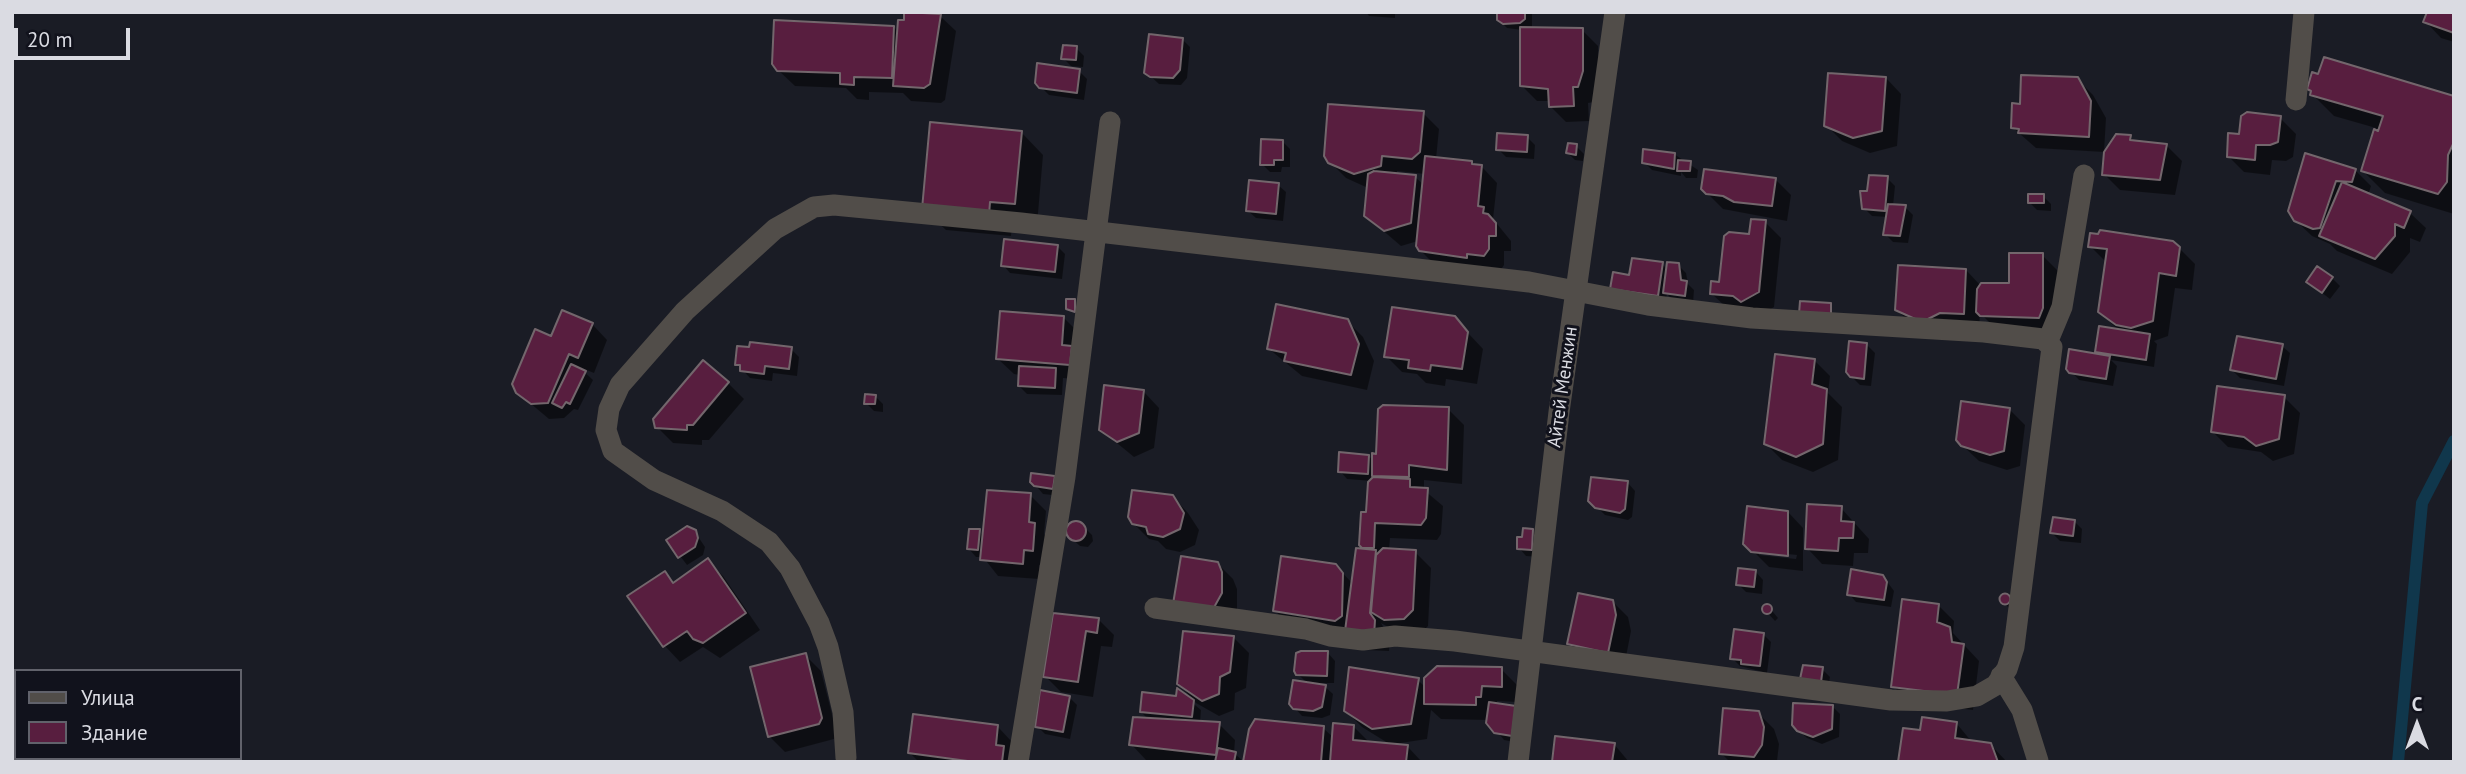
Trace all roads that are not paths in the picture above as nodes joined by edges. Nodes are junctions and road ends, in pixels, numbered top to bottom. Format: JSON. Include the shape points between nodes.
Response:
{"nodes":[{"id":1,"x":1615,"y":12,"type":"edge"},
{"id":2,"x":2304,"y":12,"type":"edge"},
{"id":3,"x":2296,"y":100,"type":"dead end"},
{"id":4,"x":1110,"y":122,"type":"dead end"},
{"id":5,"x":2084,"y":175,"type":"dead end"},
{"id":6,"x":1094,"y":233,"type":"junction"},
{"id":7,"x":1577,"y":290,"type":"junction"},
{"id":8,"x":2047,"y":343,"type":"junction"},
{"id":9,"x":1155,"y":608,"type":"dead end"},
{"id":10,"x":1532,"y":651,"type":"junction"},
{"id":11,"x":2001,"y":676,"type":"junction"},
{"id":12,"x":846,"y":758,"type":"dead end"},
{"id":13,"x":2038,"y":761,"type":"edge"},
{"id":14,"x":1018,"y":762,"type":"edge"},
{"id":15,"x":1518,"y":762,"type":"edge"}],
"edges":[{"from":1,"to":7,"type":"street","name":"Айтей Менжин"},
{"from":2,"to":3,"type":"street"},
{"from":4,"to":6,"type":"street"},
{"from":5,"to":8,"type":"street","via":[[2062,307]]},
{"from":6,"to":7,"type":"street"},
{"from":6,"to":12,"type":"street","via":[[814,207],[775,229],[685,311],[620,385],[606,430],[613,451],[654,480],[723,511],[769,542],[790,568],[828,647],[844,712]]},
{"from":6,"to":14,"type":"street","via":[[1065,477]]},
{"from":7,"to":8,"type":"street","via":[[1648,305],[1752,317],[1984,332]]},
{"from":7,"to":10,"type":"street","name":"Айтей Менжин"},
{"from":8,"to":11,"type":"street","via":[[2052,347],[2045,422],[2014,647]]},
{"from":9,"to":10,"type":"street","via":[[1363,640],[1395,636]]},
{"from":10,"to":11,"type":"street","via":[[1891,699],[1947,702],[1977,696],[1996,685]]},
{"from":10,"to":15,"type":"street","name":"Айтей Менжин"},
{"from":11,"to":13,"type":"street","via":[[2022,710]]}]}
